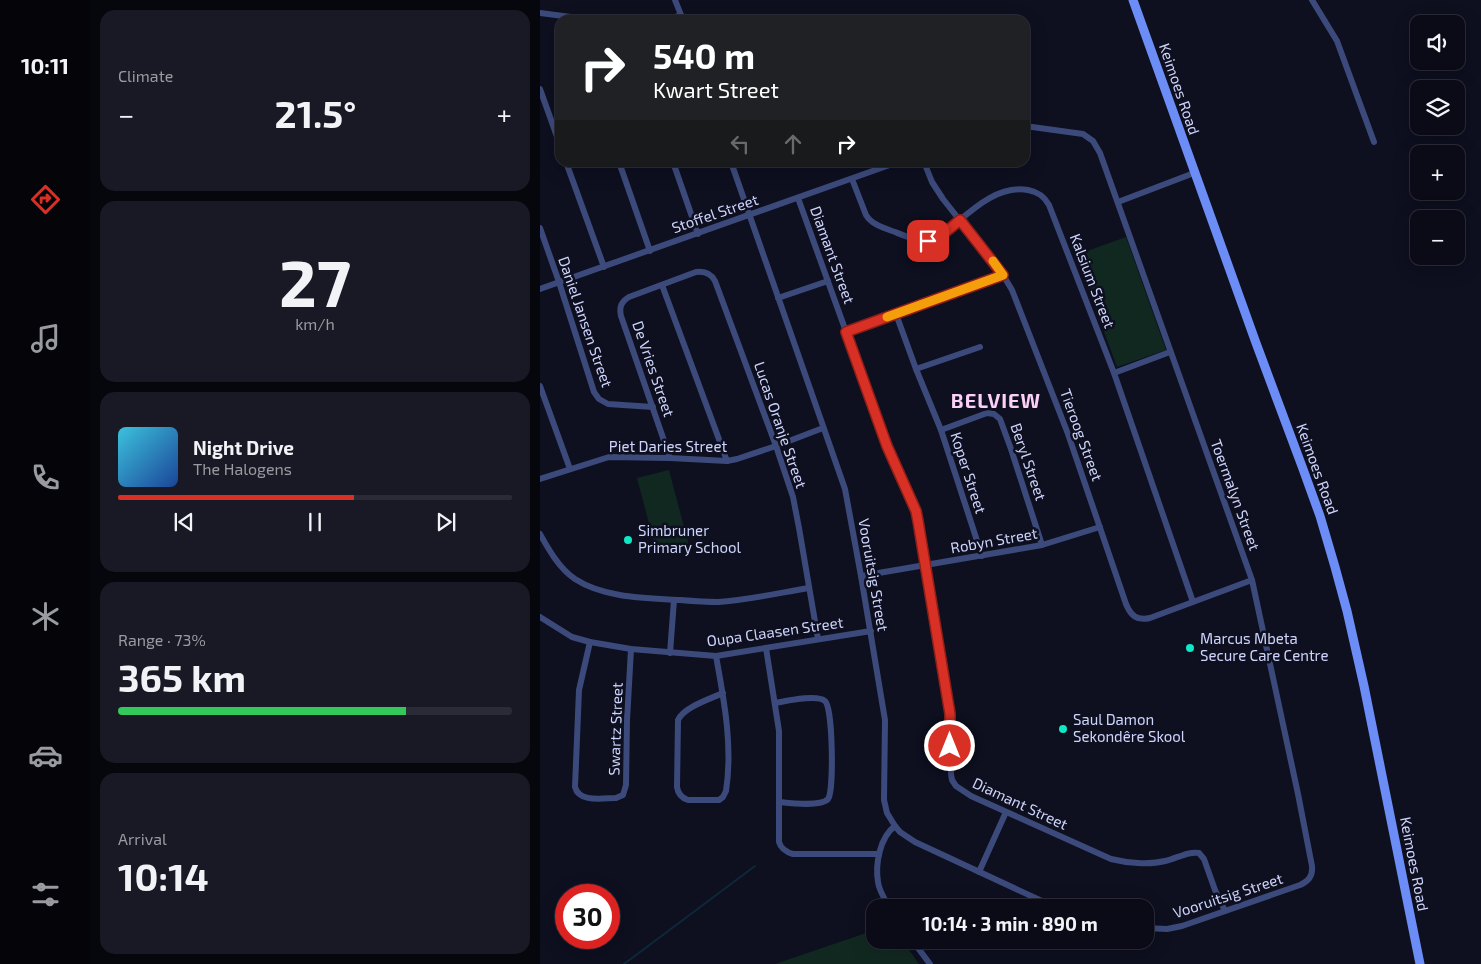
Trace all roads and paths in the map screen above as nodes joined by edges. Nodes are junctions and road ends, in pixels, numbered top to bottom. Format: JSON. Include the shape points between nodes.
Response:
{"nodes":[{"id":1,"x":675,"y":0,"type":"edge"},
{"id":2,"x":1133,"y":0,"type":"edge"},
{"id":3,"x":1312,"y":0,"type":"edge"},
{"id":4,"x":540,"y":13,"type":"edge"},
{"id":5,"x":555,"y":15,"type":"edge"},
{"id":6,"x":681,"y":15,"type":"edge"},
{"id":7,"x":540,"y":89,"type":"edge"},
{"id":8,"x":1030,"y":127,"type":"edge"},
{"id":9,"x":555,"y":131,"type":"edge"},
{"id":10,"x":1374,"y":142,"type":"dead end"},
{"id":11,"x":568,"y":167,"type":"edge"},
{"id":12,"x":621,"y":167,"type":"edge"},
{"id":13,"x":675,"y":167,"type":"edge"},
{"id":14,"x":733,"y":167,"type":"edge"},
{"id":15,"x":884,"y":167,"type":"edge"},
{"id":16,"x":926,"y":167,"type":"edge"},
{"id":17,"x":1194,"y":173,"type":"junction"},
{"id":18,"x":852,"y":179,"type":"junction"},
{"id":19,"x":798,"y":198,"type":"junction"},
{"id":20,"x":1118,"y":202,"type":"junction"},
{"id":21,"x":749,"y":216,"type":"junction"},
{"id":22,"x":960,"y":220,"type":"junction"},
{"id":23,"x":540,"y":228,"type":"edge"},
{"id":24,"x":698,"y":234,"type":"junction"},
{"id":25,"x":650,"y":250,"type":"junction"},
{"id":26,"x":604,"y":267,"type":"junction"},
{"id":27,"x":1003,"y":275,"type":"junction"},
{"id":28,"x":828,"y":281,"type":"junction"},
{"id":29,"x":559,"y":282,"type":"junction"},
{"id":30,"x":662,"y":285,"type":"junction"},
{"id":31,"x":540,"y":289,"type":"edge"},
{"id":32,"x":778,"y":298,"type":"junction"},
{"id":33,"x":896,"y":314,"type":"junction"},
{"id":34,"x":846,"y":332,"type":"junction"},
{"id":35,"x":980,"y":347,"type":"dead end"},
{"id":36,"x":1170,"y":352,"type":"junction"},
{"id":37,"x":916,"y":369,"type":"junction"},
{"id":38,"x":1114,"y":373,"type":"junction"},
{"id":39,"x":540,"y":386,"type":"edge"},
{"id":40,"x":653,"y":407,"type":"junction"},
{"id":41,"x":823,"y":428,"type":"junction"},
{"id":42,"x":941,"y":430,"type":"junction"},
{"id":43,"x":776,"y":446,"type":"junction"},
{"id":44,"x":670,"y":458,"type":"junction"},
{"id":45,"x":727,"y":461,"type":"junction"},
{"id":46,"x":570,"y":469,"type":"junction"},
{"id":47,"x":540,"y":479,"type":"edge"},
{"id":48,"x":1100,"y":527,"type":"junction"},
{"id":49,"x":540,"y":534,"type":"edge"},
{"id":50,"x":1042,"y":545,"type":"junction"},
{"id":51,"x":982,"y":556,"type":"junction"},
{"id":52,"x":926,"y":565,"type":"junction"},
{"id":53,"x":861,"y":576,"type":"junction"},
{"id":54,"x":1252,"y":580,"type":"junction"},
{"id":55,"x":809,"y":588,"type":"junction"},
{"id":56,"x":674,"y":600,"type":"junction"},
{"id":57,"x":1192,"y":602,"type":"junction"},
{"id":58,"x":540,"y":618,"type":"edge"},
{"id":59,"x":871,"y":631,"type":"junction"},
{"id":60,"x":818,"y":639,"type":"junction"},
{"id":61,"x":590,"y":642,"type":"junction"},
{"id":62,"x":766,"y":648,"type":"junction"},
{"id":63,"x":631,"y":649,"type":"junction"},
{"id":64,"x":670,"y":653,"type":"junction"},
{"id":65,"x":716,"y":656,"type":"junction"},
{"id":66,"x":723,"y":693,"type":"junction"},
{"id":67,"x":775,"y":703,"type":"junction"},
{"id":68,"x":778,"y":802,"type":"junction"},
{"id":69,"x":1006,"y":812,"type":"junction"},
{"id":70,"x":895,"y":826,"type":"junction"},
{"id":71,"x":879,"y":854,"type":"junction"},
{"id":72,"x":979,"y":872,"type":"junction"},
{"id":73,"x":1312,"y":873,"type":"joint"},
{"id":74,"x":885,"y":899,"type":"edge"},
{"id":75,"x":1038,"y":899,"type":"edge"},
{"id":76,"x":1225,"y":911,"type":"junction"},
{"id":77,"x":1154,"y":928,"type":"edge"},
{"id":78,"x":919,"y":949,"type":"edge"},
{"id":79,"x":930,"y":964,"type":"edge"},
{"id":80,"x":1420,"y":964,"type":"edge"}],
"edges":[{"from":1,"to":6,"type":"street"},
{"from":2,"to":17,"type":"street","name":"Keimoes Road"},
{"from":3,"to":10,"type":"street","via":[[1337,41]]},
{"from":4,"to":5,"type":"street"},
{"from":7,"to":9,"type":"street"},
{"from":8,"to":20,"type":"street","name":"Toermalyn Street","via":[[1077,133],[1090,139],[1098,149]]},
{"from":11,"to":26,"type":"street"},
{"from":12,"to":25,"type":"street"},
{"from":13,"to":24,"type":"street"},
{"from":14,"to":21,"type":"street","name":"Vooruitsig Street"},
{"from":15,"to":18,"type":"street","name":"Stoffel Street"},
{"from":16,"to":22,"type":"street","name":"Tieroog Street","via":[[936,188]]},
{"from":17,"to":20,"type":"street"},
{"from":17,"to":80,"type":"street","name":"Keimoes Road","via":[[1304,470],[1335,567],[1364,686]]},
{"from":18,"to":19,"type":"street","name":"Stoffel Street"},
{"from":18,"to":22,"type":"street","name":"Kalsium Street","via":[[866,217],[885,228],[928,241],[944,234]]},
{"from":19,"to":21,"type":"street","name":"Stoffel Street"},
{"from":19,"to":28,"type":"street","name":"Diamant Street"},
{"from":20,"to":36,"type":"street","name":"Toermalyn Street"},
{"from":21,"to":24,"type":"street","name":"Stoffel Street"},
{"from":21,"to":32,"type":"street","name":"Vooruitsig Street"},
{"from":22,"to":27,"type":"street","name":"Tieroog Street"},
{"from":22,"to":38,"type":"street","name":"Kalsium Street","via":[[1000,194],[1023,190],[1044,197]]},
{"from":23,"to":29,"type":"street","name":"Daniel Jansen Street"},
{"from":24,"to":25,"type":"street","name":"Stoffel Street"},
{"from":25,"to":26,"type":"street","name":"Stoffel Street"},
{"from":26,"to":29,"type":"street","name":"Stoffel Street"},
{"from":27,"to":33,"type":"street"},
{"from":27,"to":48,"type":"street","name":"Tieroog Street","via":[[1057,402]]},
{"from":28,"to":32,"type":"street"},
{"from":28,"to":34,"type":"street","name":"Diamant Street"},
{"from":29,"to":31,"type":"street","name":"Stoffel Street"},
{"from":29,"to":40,"type":"street","name":"Daniel Jansen Street","via":[[599,399],[605,403]]},
{"from":30,"to":40,"type":"street","name":"De Vries Street","via":[[624,300],[620,311]]},
{"from":30,"to":43,"type":"street","name":"Lucas Oranje Street","via":[[701,272],[713,278]]},
{"from":30,"to":45,"type":"street"},
{"from":32,"to":41,"type":"street","name":"Vooruitsig Street"},
{"from":33,"to":34,"type":"street"},
{"from":33,"to":37,"type":"street","name":"Koper Street"},
{"from":34,"to":52,"type":"street","name":"Diamant Street","via":[[887,446],[916,511]]},
{"from":35,"to":37,"type":"street"},
{"from":36,"to":38,"type":"street"},
{"from":36,"to":54,"type":"street","name":"Toermalyn Street"},
{"from":37,"to":42,"type":"street","name":"Koper Street"},
{"from":38,"to":57,"type":"street","name":"Kalsium Street"},
{"from":39,"to":46,"type":"street"},
{"from":40,"to":44,"type":"street","name":"De Vries Street"},
{"from":41,"to":43,"type":"street","name":"Piet Daries Street"},
{"from":41,"to":53,"type":"street","name":"Vooruitsig Street","via":[[845,489]]},
{"from":42,"to":50,"type":"street","name":"Beryl Street","via":[[987,413],[1000,418]]},
{"from":42,"to":51,"type":"street","name":"Koper Street"},
{"from":43,"to":45,"type":"street","name":"Piet Daries Street"},
{"from":43,"to":55,"type":"street","name":"Lucas Oranje Street","via":[[795,506]]},
{"from":44,"to":45,"type":"street","name":"Piet Daries Street"},
{"from":44,"to":46,"type":"street","name":"Piet Daries Street","via":[[608,457]]},
{"from":46,"to":47,"type":"street","name":"Piet Daries Street"},
{"from":48,"to":50,"type":"street","name":"Robyn Street"},
{"from":48,"to":57,"type":"street","name":"Tieroog Street","via":[[1133,616],[1150,618]]},
{"from":49,"to":56,"type":"street","via":[[565,571],[584,584],[617,594]]},
{"from":50,"to":51,"type":"street","name":"Robyn Street"},
{"from":51,"to":52,"type":"street","name":"Robyn Street"},
{"from":52,"to":53,"type":"street","name":"Robyn Street"},
{"from":52,"to":69,"type":"street","name":"Diamant Street","via":[[950,714],[952,780],[962,791]]},
{"from":53,"to":59,"type":"street","name":"Vooruitsig Street"},
{"from":54,"to":57,"type":"street","name":"Tieroog Street"},
{"from":54,"to":73,"type":"street","name":"Toermalyn Street","via":[[1297,786]]},
{"from":55,"to":56,"type":"street","via":[[726,601]]},
{"from":55,"to":60,"type":"street","name":"Lucas Oranje Street"},
{"from":56,"to":64,"type":"street"},
{"from":58,"to":61,"type":"street","name":"Oupa Claasen Street","via":[[572,637]]},
{"from":59,"to":60,"type":"street","name":"Oupa Claasen Street"},
{"from":59,"to":70,"type":"street","name":"Vooruitsig Street","via":[[885,727],[884,800]]},
{"from":60,"to":62,"type":"street","name":"Oupa Claasen Street"},
{"from":61,"to":63,"type":"street","name":"Oupa Claasen Street"},
{"from":61,"to":63,"type":"street","name":"Swartz Street","via":[[578,690],[575,787],[580,796],[588,798],[616,798],[625,792]]},
{"from":62,"to":65,"type":"street","name":"Oupa Claasen Street"},
{"from":62,"to":67,"type":"street"},
{"from":63,"to":64,"type":"street","name":"Oupa Claasen Street"},
{"from":64,"to":65,"type":"street","name":"Oupa Claasen Street"},
{"from":65,"to":66,"type":"street"},
{"from":66,"to":66,"type":"street","via":[[728,733],[726,791],[719,800],[684,799],[677,787],[678,720],[682,713]]},
{"from":67,"to":68,"type":"street","via":[[779,731]]},
{"from":67,"to":68,"type":"street","via":[[820,698],[828,707],[832,728],[830,797],[818,803]]},
{"from":68,"to":71,"type":"street","via":[[779,842],[784,850],[793,854]]},
{"from":69,"to":72,"type":"street"},
{"from":69,"to":76,"type":"street","name":"Diamant Street","via":[[1110,859],[1162,862],[1199,853]]},
{"from":70,"to":71,"type":"street","via":[[885,836]]},
{"from":70,"to":72,"type":"street","name":"Vooruitsig Street","via":[[914,842]]},
{"from":71,"to":74,"type":"street","via":[[878,881]]},
{"from":72,"to":75,"type":"street","name":"Vooruitsig Street"},
{"from":73,"to":76,"type":"street","name":"Vooruitsig Street","via":[[1300,886]]},
{"from":76,"to":77,"type":"street","name":"Vooruitsig Street","via":[[1177,927]]},
{"from":78,"to":79,"type":"street"}]}
